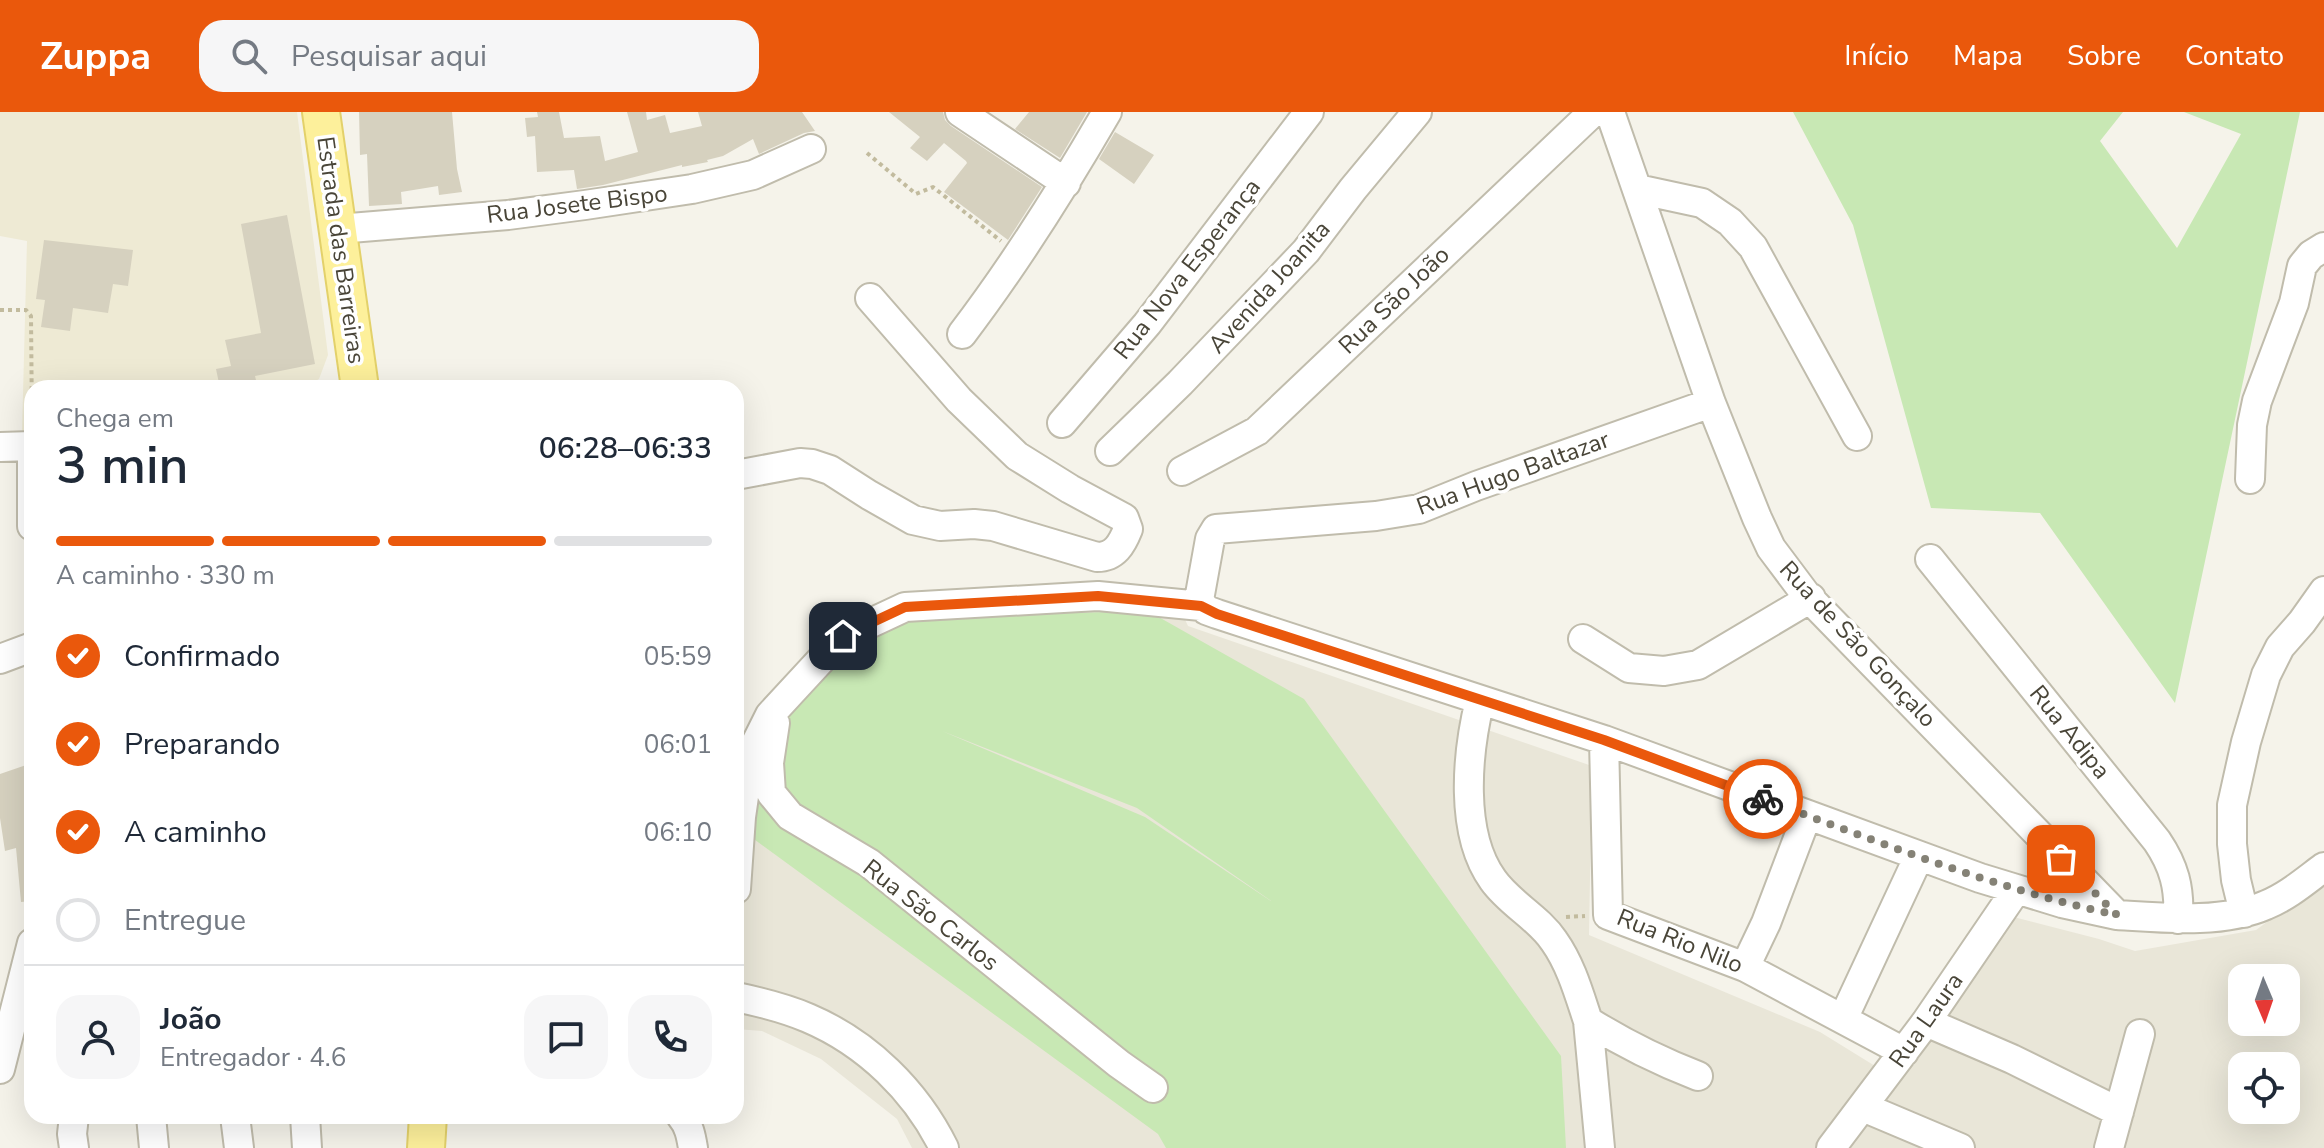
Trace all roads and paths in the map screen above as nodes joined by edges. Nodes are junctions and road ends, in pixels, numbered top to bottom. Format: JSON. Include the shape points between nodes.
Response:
{"nodes":[{"id":1,"x":321,"y":112,"type":"edge"},
{"id":2,"x":960,"y":112,"type":"edge"},
{"id":3,"x":1107,"y":112,"type":"edge"},
{"id":4,"x":1309,"y":112,"type":"edge"},
{"id":5,"x":1417,"y":112,"type":"edge"},
{"id":6,"x":1593,"y":112,"type":"edge"},
{"id":7,"x":1610,"y":112,"type":"edge"},
{"id":8,"x":811,"y":149,"type":"dead end"},
{"id":9,"x":867,"y":153,"type":"dead end"},
{"id":10,"x":1066,"y":183,"type":"junction"},
{"id":11,"x":1637,"y":189,"type":"junction"},
{"id":12,"x":338,"y":229,"type":"junction"},
{"id":13,"x":2324,"y":247,"type":"edge"},
{"id":14,"x":1018,"y":256,"type":"junction"},
{"id":15,"x":870,"y":298,"type":"dead end"},
{"id":16,"x":0,"y":310,"type":"edge"},
{"id":17,"x":962,"y":334,"type":"dead end"},
{"id":18,"x":32,"y":380,"type":"edge"},
{"id":19,"x":359,"y":380,"type":"edge"},
{"id":20,"x":1711,"y":403,"type":"junction"},
{"id":21,"x":1062,"y":423,"type":"dead end"},
{"id":22,"x":1857,"y":436,"type":"dead end"},
{"id":23,"x":0,"y":447,"type":"edge"},
{"id":24,"x":24,"y":447,"type":"edge"},
{"id":25,"x":1110,"y":451,"type":"dead end"},
{"id":26,"x":1182,"y":471,"type":"dead end"},
{"id":27,"x":744,"y":474,"type":"edge"},
{"id":28,"x":2250,"y":479,"type":"dead end"},
{"id":29,"x":1930,"y":559,"type":"dead end"},
{"id":30,"x":2324,"y":591,"type":"edge"},
{"id":31,"x":1811,"y":598,"type":"junction"},
{"id":32,"x":1209,"y":610,"type":"junction"},
{"id":33,"x":1583,"y":639,"type":"dead end"},
{"id":34,"x":24,"y":650,"type":"edge"},
{"id":35,"x":0,"y":659,"type":"edge"},
{"id":36,"x":1480,"y":700,"type":"junction"},
{"id":37,"x":770,"y":715,"type":"junction"},
{"id":38,"x":1604,"y":740,"type":"junction"},
{"id":39,"x":744,"y":796,"type":"edge"},
{"id":40,"x":1807,"y":815,"type":"junction"},
{"id":41,"x":1919,"y":856,"type":"junction"},
{"id":42,"x":2324,"y":867,"type":"edge"},
{"id":43,"x":2016,"y":890,"type":"junction"},
{"id":44,"x":2244,"y":913,"type":"junction"},
{"id":45,"x":1608,"y":915,"type":"junction"},
{"id":46,"x":2117,"y":915,"type":"junction"},
{"id":47,"x":1534,"y":919,"type":"junction"},
{"id":48,"x":2178,"y":919,"type":"junction"},
{"id":49,"x":1745,"y":967,"type":"junction"},
{"id":50,"x":24,"y":974,"type":"edge"},
{"id":51,"x":744,"y":999,"type":"edge"},
{"id":52,"x":1843,"y":1019,"type":"junction"},
{"id":53,"x":1588,"y":1021,"type":"junction"},
{"id":54,"x":1926,"y":1022,"type":"junction"},
{"id":55,"x":2140,"y":1034,"type":"dead end"},
{"id":56,"x":1904,"y":1052,"type":"junction"},
{"id":57,"x":0,"y":1069,"type":"edge"},
{"id":58,"x":1698,"y":1076,"type":"dead end"},
{"id":59,"x":1153,"y":1088,"type":"dead end"},
{"id":60,"x":1863,"y":1107,"type":"junction"},
{"id":61,"x":2119,"y":1112,"type":"junction"},
{"id":62,"x":73,"y":1124,"type":"edge"},
{"id":63,"x":152,"y":1124,"type":"edge"},
{"id":64,"x":236,"y":1124,"type":"edge"},
{"id":65,"x":306,"y":1124,"type":"edge"},
{"id":66,"x":428,"y":1124,"type":"edge"},
{"id":67,"x":687,"y":1124,"type":"edge"},
{"id":68,"x":74,"y":1148,"type":"edge"},
{"id":69,"x":154,"y":1148,"type":"edge"},
{"id":70,"x":239,"y":1148,"type":"edge"},
{"id":71,"x":307,"y":1148,"type":"edge"},
{"id":72,"x":426,"y":1148,"type":"edge"},
{"id":73,"x":693,"y":1148,"type":"edge"},
{"id":74,"x":944,"y":1148,"type":"edge"},
{"id":75,"x":1600,"y":1148,"type":"edge"},
{"id":76,"x":1831,"y":1148,"type":"edge"},
{"id":77,"x":1960,"y":1148,"type":"edge"},
{"id":78,"x":2109,"y":1148,"type":"edge"}],
"edges":[{"from":1,"to":12,"type":"main road","name":"Estrada das Barreiras"},
{"from":2,"to":10,"type":"street"},
{"from":3,"to":10,"type":"street"},
{"from":4,"to":21,"type":"street","name":"Rua Nova Esperança","via":[[1147,324]]},
{"from":5,"to":25,"type":"street","name":"Avenida Joanita","via":[[1306,251]]},
{"from":6,"to":26,"type":"street","name":"Rua São João","via":[[1257,431]]},
{"from":7,"to":11,"type":"street","name":"Rua de São Gonçalo"},
{"from":8,"to":12,"type":"street","name":"Rua Josete Bispo","via":[[753,175],[692,189],[508,215]]},
{"from":9,"to":14,"type":"path","via":[[916,194],[933,187]]},
{"from":10,"to":14,"type":"street"},
{"from":11,"to":20,"type":"street","name":"Rua de São Gonçalo"},
{"from":11,"to":22,"type":"street","via":[[1702,203],[1753,247]]},
{"from":12,"to":19,"type":"main road","name":"Estrada das Barreiras"},
{"from":13,"to":28,"type":"street","via":[[2302,266],[2294,303],[2257,401]]},
{"from":14,"to":17,"type":"street"},
{"from":15,"to":27,"type":"street","via":[[959,400],[1017,456],[1124,518],[1128,529],[1120,546],[1097,557],[993,526],[913,520],[812,464]]},
{"from":16,"to":18,"type":"path","via":[[26,310],[31,316]]},
{"from":20,"to":31,"type":"street","name":"Rua de São Gonçalo","via":[[1771,548]]},
{"from":20,"to":32,"type":"street","name":"Rua Hugo Baltazar","via":[[1419,509],[1216,529],[1199,594]]},
{"from":23,"to":24,"type":"street"},
{"from":29,"to":48,"type":"street","name":"Rua Adipa","via":[[2157,841],[2176,877]]},
{"from":30,"to":44,"type":"street","via":[[2280,647],[2246,742],[2232,805]]},
{"from":31,"to":33,"type":"street","via":[[1698,665],[1664,671],[1629,668]]},
{"from":31,"to":46,"type":"street","name":"Rua de São Gonçalo"},
{"from":32,"to":36,"type":"street"},
{"from":32,"to":37,"type":"street","via":[[1098,596],[905,607],[843,636]]},
{"from":34,"to":35,"type":"street"},
{"from":36,"to":38,"type":"street"},
{"from":36,"to":47,"type":"street","via":[[1469,762],[1476,840],[1491,877]]},
{"from":37,"to":39,"type":"street","via":[[750,755]]},
{"from":37,"to":59,"type":"street","name":"Rua São Carlos","via":[[775,723],[771,793],[790,816],[869,863]]},
{"from":38,"to":40,"type":"street"},
{"from":38,"to":45,"type":"street","name":"Rua Rio Nilo"},
{"from":40,"to":41,"type":"street"},
{"from":40,"to":49,"type":"street"},
{"from":41,"to":43,"type":"street"},
{"from":41,"to":52,"type":"street"},
{"from":42,"to":44,"type":"street","via":[[2285,896]]},
{"from":43,"to":46,"type":"street"},
{"from":43,"to":54,"type":"street","name":"Rua Laura"},
{"from":44,"to":48,"type":"street"},
{"from":45,"to":47,"type":"path"},
{"from":45,"to":49,"type":"street","name":"Rua Rio Nilo"},
{"from":46,"to":48,"type":"street"},
{"from":47,"to":53,"type":"street","via":[[1566,962]]},
{"from":49,"to":52,"type":"street","name":"Rua Rio Nilo"},
{"from":50,"to":57,"type":"street"},
{"from":51,"to":74,"type":"street","via":[[808,1018],[866,1053],[914,1099]]},
{"from":52,"to":56,"type":"street","name":"Rua Rio Nilo"},
{"from":53,"to":58,"type":"street","via":[[1645,1054]]},
{"from":53,"to":75,"type":"street"},
{"from":54,"to":56,"type":"street","name":"Rua Laura"},
{"from":54,"to":61,"type":"street"},
{"from":55,"to":61,"type":"street"},
{"from":56,"to":60,"type":"street","name":"Rua Laura"},
{"from":60,"to":76,"type":"street","name":"Rua Laura"},
{"from":60,"to":77,"type":"street"},
{"from":61,"to":78,"type":"street"},
{"from":62,"to":68,"type":"street"},
{"from":63,"to":69,"type":"street"},
{"from":64,"to":70,"type":"street"},
{"from":65,"to":71,"type":"street"},
{"from":66,"to":72,"type":"main road"},
{"from":67,"to":73,"type":"street"}]}
